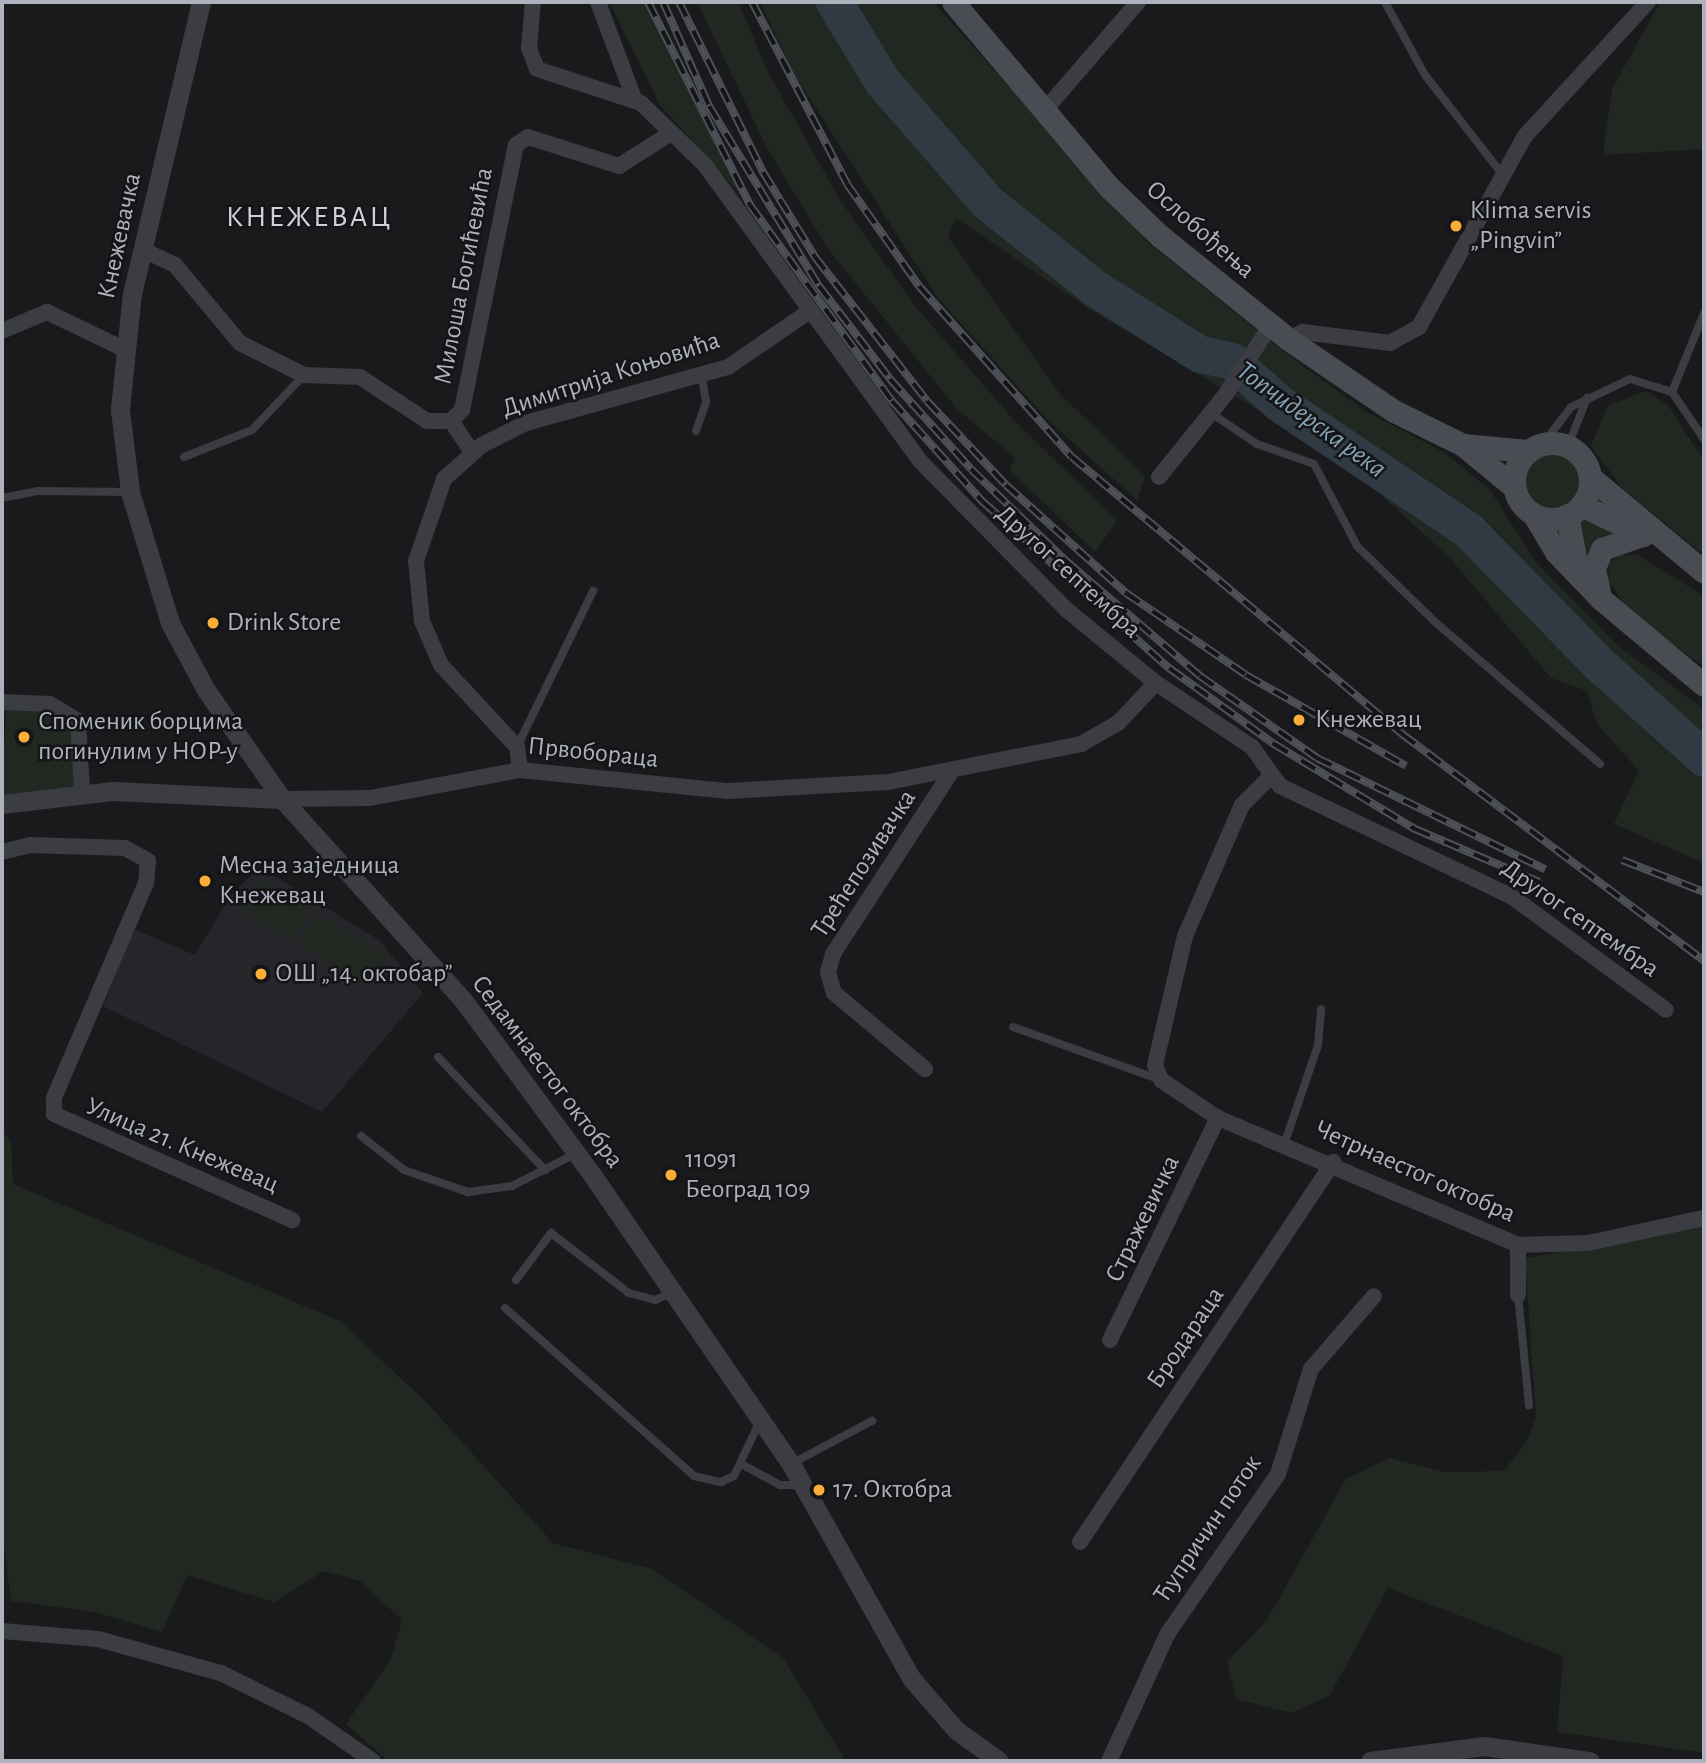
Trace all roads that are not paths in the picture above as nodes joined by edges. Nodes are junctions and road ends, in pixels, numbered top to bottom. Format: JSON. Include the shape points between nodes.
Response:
{"nodes":[{"id":1,"x":201,"y":2,"type":"edge"},
{"id":2,"x":533,"y":2,"type":"edge"},
{"id":3,"x":598,"y":2,"type":"edge"},
{"id":4,"x":953,"y":2,"type":"edge"},
{"id":5,"x":1138,"y":2,"type":"edge"},
{"id":6,"x":1384,"y":2,"type":"edge"},
{"id":7,"x":1648,"y":2,"type":"edge"},
{"id":8,"x":635,"y":101,"type":"junction"},
{"id":9,"x":1044,"y":111,"type":"junction"},
{"id":10,"x":671,"y":133,"type":"junction"},
{"id":11,"x":1502,"y":174,"type":"junction"},
{"id":12,"x":143,"y":250,"type":"junction"},
{"id":13,"x":807,"y":313,"type":"junction"},
{"id":14,"x":1704,"y":313,"type":"edge"},
{"id":15,"x":2,"y":331,"type":"edge"},
{"id":16,"x":1279,"y":332,"type":"junction"},
{"id":17,"x":124,"y":349,"type":"junction"},
{"id":18,"x":304,"y":375,"type":"junction"},
{"id":19,"x":702,"y":377,"type":"junction"},
{"id":20,"x":1672,"y":392,"type":"junction"},
{"id":21,"x":1591,"y":393,"type":"junction"},
{"id":22,"x":1211,"y":413,"type":"junction"},
{"id":23,"x":450,"y":421,"type":"junction"},
{"id":24,"x":696,"y":431,"type":"dead end"},
{"id":25,"x":1704,"y":439,"type":"edge"},
{"id":26,"x":1463,"y":445,"type":"junction"},
{"id":27,"x":1568,"y":446,"type":"junction"},
{"id":28,"x":1535,"y":447,"type":"junction"},
{"id":29,"x":472,"y":452,"type":"junction"},
{"id":30,"x":184,"y":457,"type":"dead end"},
{"id":31,"x":1159,"y":477,"type":"dead end"},
{"id":32,"x":1590,"y":477,"type":"junction"},
{"id":33,"x":1514,"y":487,"type":"junction"},
{"id":34,"x":130,"y":492,"type":"junction"},
{"id":35,"x":2,"y":498,"type":"edge"},
{"id":36,"x":1574,"y":510,"type":"junction"},
{"id":37,"x":1534,"y":515,"type":"junction"},
{"id":38,"x":1642,"y":535,"type":"junction"},
{"id":39,"x":1666,"y":542,"type":"junction"},
{"id":40,"x":1704,"y":572,"type":"edge"},
{"id":41,"x":1578,"y":573,"type":"junction"},
{"id":42,"x":593,"y":591,"type":"dead end"},
{"id":43,"x":1601,"y":599,"type":"junction"},
{"id":44,"x":1156,"y":683,"type":"junction"},
{"id":45,"x":1704,"y":685,"type":"edge"},
{"id":46,"x":2,"y":702,"type":"edge"},
{"id":47,"x":517,"y":747,"type":"junction"},
{"id":48,"x":1600,"y":764,"type":"dead end"},
{"id":49,"x":520,"y":770,"type":"junction"},
{"id":50,"x":952,"y":771,"type":"junction"},
{"id":51,"x":1271,"y":776,"type":"junction"},
{"id":52,"x":82,"y":792,"type":"junction"},
{"id":53,"x":282,"y":799,"type":"junction"},
{"id":54,"x":2,"y":804,"type":"edge"},
{"id":55,"x":2,"y":852,"type":"edge"},
{"id":56,"x":1321,"y":1009,"type":"dead end"},
{"id":57,"x":1666,"y":1010,"type":"dead end"},
{"id":58,"x":1013,"y":1027,"type":"dead end"},
{"id":59,"x":438,"y":1058,"type":"dead end"},
{"id":60,"x":925,"y":1069,"type":"dead end"},
{"id":61,"x":1161,"y":1080,"type":"junction"},
{"id":62,"x":1218,"y":1118,"type":"junction"},
{"id":63,"x":361,"y":1136,"type":"dead end"},
{"id":64,"x":1285,"y":1142,"type":"junction"},
{"id":65,"x":577,"y":1153,"type":"junction"},
{"id":66,"x":1333,"y":1162,"type":"junction"},
{"id":67,"x":545,"y":1170,"type":"junction"},
{"id":68,"x":1704,"y":1218,"type":"edge"},
{"id":69,"x":292,"y":1220,"type":"dead end"},
{"id":70,"x":1518,"y":1245,"type":"junction"},
{"id":71,"x":516,"y":1280,"type":"dead end"},
{"id":72,"x":674,"y":1292,"type":"junction"},
{"id":73,"x":1518,"y":1295,"type":"joint"},
{"id":74,"x":1374,"y":1296,"type":"dead end"},
{"id":75,"x":505,"y":1308,"type":"dead end"},
{"id":76,"x":1110,"y":1340,"type":"dead end"},
{"id":77,"x":1529,"y":1405,"type":"dead end"},
{"id":78,"x":761,"y":1419,"type":"junction"},
{"id":79,"x":872,"y":1421,"type":"dead end"},
{"id":80,"x":741,"y":1464,"type":"junction"},
{"id":81,"x":791,"y":1464,"type":"junction"},
{"id":82,"x":803,"y":1485,"type":"junction"},
{"id":83,"x":1080,"y":1542,"type":"dead end"},
{"id":84,"x":2,"y":1631,"type":"edge"},
{"id":85,"x":373,"y":1761,"type":"edge"},
{"id":86,"x":999,"y":1761,"type":"edge"},
{"id":87,"x":1109,"y":1761,"type":"edge"},
{"id":88,"x":1370,"y":1761,"type":"edge"},
{"id":89,"x":1590,"y":1761,"type":"edge"}],
"edges":[{"from":1,"to":12,"type":"street","name":"Кнежевачка"},
{"from":2,"to":8,"type":"street","via":[[529,48],[537,69]]},
{"from":3,"to":8,"type":"street","name":"Другог септембра"},
{"from":4,"to":9,"type":"main road","name":"Ослобођења"},
{"from":5,"to":9,"type":"street"},
{"from":6,"to":11,"type":"lane","via":[[1425,75]]},
{"from":7,"to":11,"type":"street","via":[[1553,102]]},
{"from":8,"to":10,"type":"street","name":"Другог септембра"},
{"from":9,"to":16,"type":"main road","name":"Ослобођења","via":[[1141,219]]},
{"from":10,"to":13,"type":"street","name":"Другог септембра","via":[[715,177]]},
{"from":10,"to":23,"type":"street","name":"Милоша Богићевића","via":[[620,166],[521,138],[462,410]]},
{"from":11,"to":16,"type":"street","via":[[1419,327],[1390,343]]},
{"from":12,"to":17,"type":"street","name":"Кнежевачка"},
{"from":12,"to":18,"type":"street","name":"Милоша Богићевића","via":[[175,265],[240,343]]},
{"from":13,"to":19,"type":"street","name":"Димитрија Коњовића","via":[[728,367]]},
{"from":13,"to":44,"type":"street","name":"Другог септембра","via":[[921,462],[993,540]]},
{"from":14,"to":20,"type":"lane"},
{"from":15,"to":17,"type":"street","name":"Кнежевачка","via":[[47,312]]},
{"from":16,"to":22,"type":"street","via":[[1256,348]]},
{"from":16,"to":26,"type":"main road","name":"Ослобођења","via":[[1394,411]]},
{"from":17,"to":34,"type":"street","name":"Седамнаестог октобра","via":[[120,410]]},
{"from":18,"to":23,"type":"street","name":"Милоша Богићевића","via":[[360,377],[427,421]]},
{"from":18,"to":30,"type":"lane","via":[[253,430]]},
{"from":19,"to":24,"type":"lane","via":[[706,402]]},
{"from":19,"to":29,"type":"street","name":"Димитрија Коњовића","via":[[526,423]]},
{"from":20,"to":21,"type":"lane","via":[[1630,379]]},
{"from":20,"to":25,"type":"lane"},
{"from":21,"to":27,"type":"lane"},
{"from":21,"to":28,"type":"lane","via":[[1555,422]]},
{"from":22,"to":31,"type":"street"},
{"from":22,"to":48,"type":"lane","via":[[1257,444],[1314,464],[1357,546],[1434,621]]},
{"from":23,"to":29,"type":"street","name":"Милоша Богићевића"},
{"from":26,"to":28,"type":"main road","name":"Ослобођења"},
{"from":26,"to":33,"type":"main road","name":"Ослобођења"},
{"from":27,"to":28,"type":"main road"},
{"from":27,"to":32,"type":"main road","via":[[1583,459]]},
{"from":28,"to":33,"type":"main road","via":[[1516,467]]},
{"from":29,"to":47,"type":"street","name":"Димитрија Коњовића","via":[[434,497],[421,537],[415,595],[441,665]]},
{"from":32,"to":36,"type":"main road"},
{"from":32,"to":39,"type":"main road"},
{"from":33,"to":37,"type":"main road"},
{"from":34,"to":35,"type":"lane","via":[[38,491]]},
{"from":34,"to":53,"type":"street","name":"Седамнаестог октобра","via":[[159,597],[184,652]]},
{"from":36,"to":37,"type":"main road"},
{"from":36,"to":38,"type":"main road"},
{"from":36,"to":41,"type":"main road"},
{"from":37,"to":41,"type":"main road"},
{"from":38,"to":39,"type":"main road"},
{"from":38,"to":43,"type":"main road","via":[[1602,549],[1594,568]]},
{"from":39,"to":40,"type":"main road"},
{"from":41,"to":43,"type":"main road"},
{"from":42,"to":47,"type":"lane"},
{"from":43,"to":45,"type":"main road"},
{"from":44,"to":50,"type":"street","name":"Првобораца","via":[[1118,723],[1081,744]]},
{"from":44,"to":51,"type":"street","name":"Другог септембра","via":[[1252,747]]},
{"from":46,"to":52,"type":"street","via":[[50,705],[78,721]]},
{"from":47,"to":49,"type":"street"},
{"from":49,"to":50,"type":"street","name":"Првобораца","via":[[729,792],[847,787]]},
{"from":49,"to":53,"type":"street","name":"Првобораца","via":[[370,798]]},
{"from":50,"to":60,"type":"street","name":"Трећепозивачка","via":[[833,954],[828,972],[834,993]]},
{"from":51,"to":57,"type":"street","name":"Другог септембра","via":[[1283,788],[1511,896]]},
{"from":51,"to":61,"type":"street","via":[[1242,805],[1185,936],[1154,1065]]},
{"from":52,"to":53,"type":"street","name":"Првобораца"},
{"from":52,"to":54,"type":"street","name":"Првобораца"},
{"from":53,"to":65,"type":"street","name":"Седамнаестог октобра","via":[[463,1000]]},
{"from":55,"to":69,"type":"street","name":"Улица 21. Кнежевац","via":[[42,845],[138,850],[148,861],[146,883],[54,1098],[54,1114]]},
{"from":56,"to":64,"type":"lane","via":[[1318,1045]]},
{"from":58,"to":61,"type":"lane","name":"Четрнаестог октобра"},
{"from":59,"to":67,"type":"lane"},
{"from":61,"to":62,"type":"street","name":"Четрнаестог октобра"},
{"from":62,"to":64,"type":"street","name":"Четрнаестог октобра"},
{"from":62,"to":76,"type":"street","name":"Стражевичка"},
{"from":63,"to":67,"type":"lane","via":[[404,1170],[467,1192],[501,1189]]},
{"from":64,"to":66,"type":"street","name":"Четрнаестог октобра"},
{"from":65,"to":67,"type":"lane"},
{"from":65,"to":72,"type":"street","name":"Седамнаестог октобра"},
{"from":66,"to":70,"type":"street","name":"Четрнаестог октобра"},
{"from":66,"to":83,"type":"street","name":"Бродараца"},
{"from":68,"to":70,"type":"street","name":"Четрнаестог октобра","via":[[1588,1243]]},
{"from":70,"to":73,"type":"street"},
{"from":71,"to":72,"type":"lane","via":[[551,1233],[638,1297],[660,1299]]},
{"from":72,"to":78,"type":"street","name":"Седамнаестог октобра"},
{"from":73,"to":77,"type":"lane"},
{"from":74,"to":87,"type":"street","name":"Ћупричин поток","via":[[1311,1369],[1278,1474],[1168,1633]]},
{"from":75,"to":80,"type":"lane","via":[[694,1476],[721,1482]]},
{"from":78,"to":80,"type":"lane"},
{"from":78,"to":81,"type":"street","name":"Седамнаестог октобра"},
{"from":79,"to":81,"type":"lane"},
{"from":80,"to":82,"type":"lane","via":[[786,1486]]},
{"from":81,"to":82,"type":"street","name":"Седамнаестог октобра"},
{"from":82,"to":86,"type":"street","name":"Седамнаестог октобра","via":[[911,1678],[956,1730]]},
{"from":84,"to":85,"type":"street","via":[[98,1639],[221,1673],[308,1716]]},
{"from":88,"to":89,"type":"street","via":[[1484,1746]]}]}
